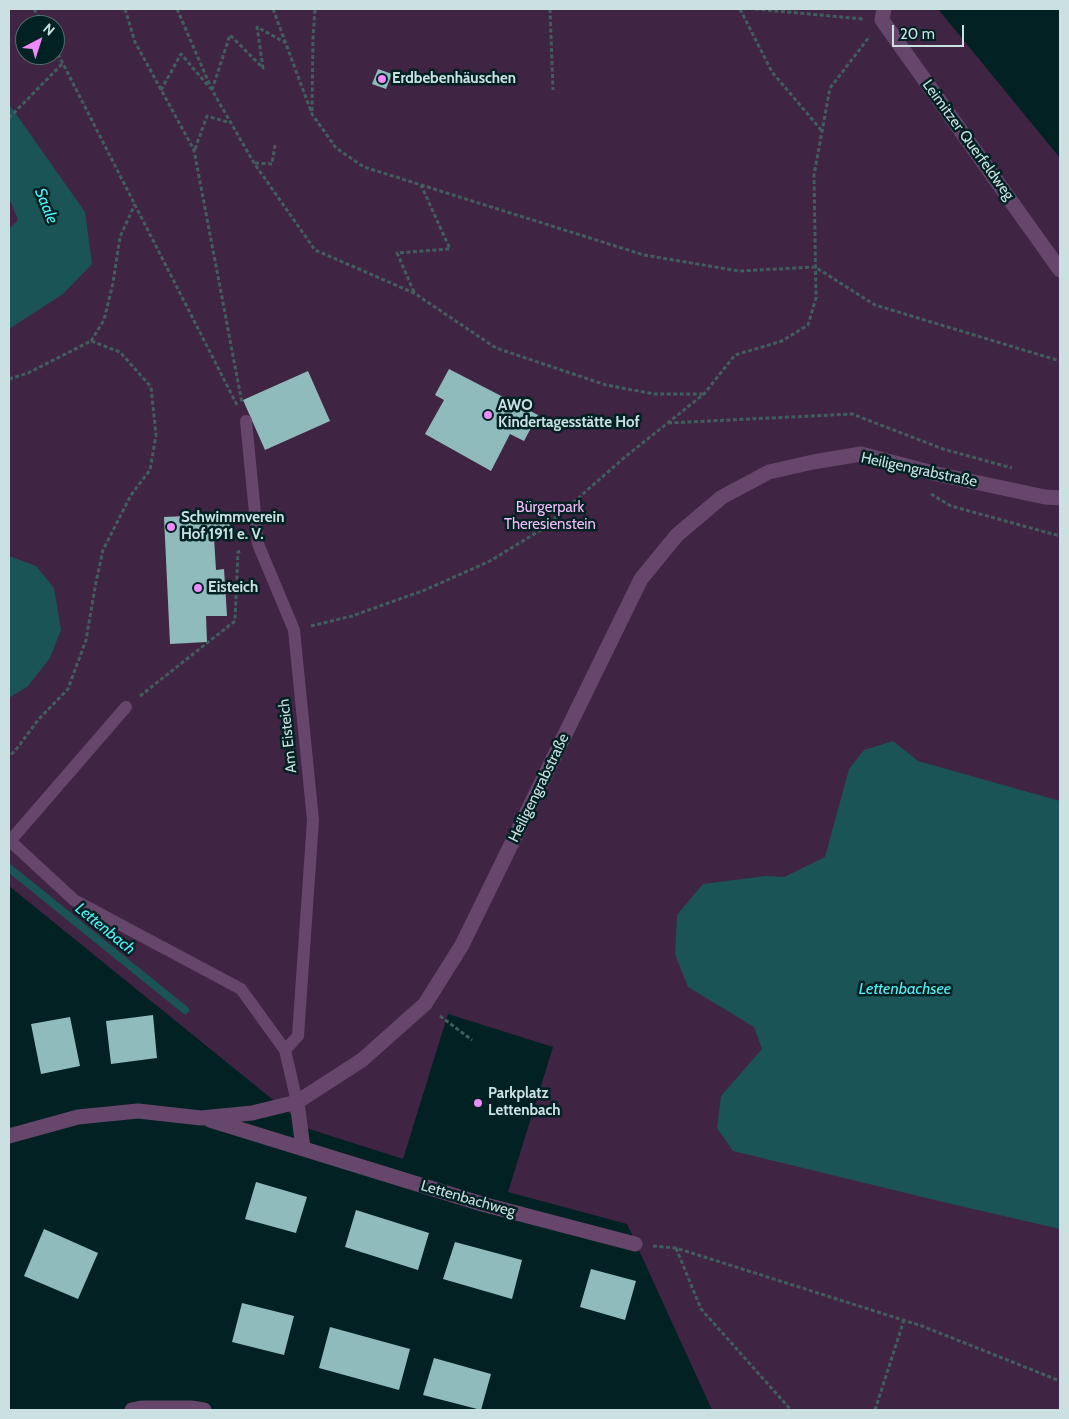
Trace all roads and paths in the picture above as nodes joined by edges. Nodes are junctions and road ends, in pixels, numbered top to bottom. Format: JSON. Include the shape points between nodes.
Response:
{"nodes":[{"id":1,"x":125,"y":9,"type":"edge"},
{"id":2,"x":177,"y":9,"type":"edge"},
{"id":3,"x":273,"y":9,"type":"edge"},
{"id":4,"x":315,"y":9,"type":"edge"},
{"id":5,"x":550,"y":9,"type":"edge"},
{"id":6,"x":740,"y":9,"type":"edge"},
{"id":7,"x":755,"y":9,"type":"edge"},
{"id":8,"x":883,"y":15,"type":"edge"},
{"id":9,"x":286,"y":43,"type":"junction"},
{"id":10,"x":60,"y":65,"type":"edge"},
{"id":11,"x":65,"y":65,"type":"edge"},
{"id":12,"x":161,"y":90,"type":"junction"},
{"id":13,"x":212,"y":90,"type":"junction"},
{"id":14,"x":552,"y":90,"type":"dead end"},
{"id":15,"x":312,"y":114,"type":"junction"},
{"id":16,"x":9,"y":118,"type":"edge"},
{"id":17,"x":231,"y":123,"type":"junction"},
{"id":18,"x":822,"y":132,"type":"junction"},
{"id":19,"x":275,"y":145,"type":"dead end"},
{"id":20,"x":194,"y":150,"type":"junction"},
{"id":21,"x":254,"y":163,"type":"junction"},
{"id":22,"x":421,"y":185,"type":"junction"},
{"id":23,"x":136,"y":204,"type":"junction"},
{"id":24,"x":815,"y":267,"type":"junction"},
{"id":25,"x":1060,"y":270,"type":"edge"},
{"id":26,"x":414,"y":293,"type":"junction"},
{"id":27,"x":91,"y":341,"type":"junction"},
{"id":28,"x":1060,"y":361,"type":"edge"},
{"id":29,"x":9,"y":378,"type":"edge"},
{"id":30,"x":704,"y":394,"type":"junction"},
{"id":31,"x":246,"y":421,"type":"junction"},
{"id":32,"x":927,"y":492,"type":"dead end"},
{"id":33,"x":1060,"y":498,"type":"edge"},
{"id":34,"x":1060,"y":536,"type":"edge"},
{"id":35,"x":258,"y":544,"type":"junction"},
{"id":36,"x":294,"y":630,"type":"junction"},
{"id":37,"x":126,"y":707,"type":"joint"},
{"id":38,"x":9,"y":756,"type":"edge"},
{"id":39,"x":10,"y":841,"type":"edge"},
{"id":40,"x":425,"y":1004,"type":"junction"},
{"id":41,"x":472,"y":1040,"type":"dead end"},
{"id":42,"x":285,"y":1050,"type":"junction"},
{"id":43,"x":297,"y":1102,"type":"junction"},
{"id":44,"x":201,"y":1118,"type":"junction"},
{"id":45,"x":9,"y":1136,"type":"edge"},
{"id":46,"x":303,"y":1148,"type":"junction"},
{"id":47,"x":635,"y":1244,"type":"joint"},
{"id":48,"x":676,"y":1248,"type":"junction"},
{"id":49,"x":904,"y":1320,"type":"junction"},
{"id":50,"x":1060,"y":1381,"type":"edge"},
{"id":51,"x":132,"y":1410,"type":"edge"},
{"id":52,"x":204,"y":1410,"type":"edge"},
{"id":53,"x":791,"y":1410,"type":"edge"},
{"id":54,"x":875,"y":1410,"type":"edge"}],
"edges":[{"from":1,"to":12,"type":"path","via":[[135,42]]},
{"from":2,"to":13,"type":"path"},
{"from":3,"to":9,"type":"path"},
{"from":4,"to":15,"type":"path"},
{"from":5,"to":14,"type":"path"},
{"from":6,"to":18,"type":"path","via":[[772,72]]},
{"from":7,"to":8,"type":"path"},
{"from":8,"to":18,"type":"path","via":[[830,88]]},
{"from":8,"to":25,"type":"street","name":"Leimitzer Querfeldweg"},
{"from":9,"to":13,"type":"path","via":[[257,27],[263,68],[230,35]]},
{"from":9,"to":15,"type":"path"},
{"from":10,"to":16,"type":"path"},
{"from":11,"to":23,"type":"path"},
{"from":12,"to":13,"type":"path","via":[[181,54]]},
{"from":12,"to":20,"type":"path"},
{"from":13,"to":17,"type":"path"},
{"from":15,"to":22,"type":"path","via":[[336,148],[364,167]]},
{"from":17,"to":20,"type":"path","via":[[207,116]]},
{"from":17,"to":21,"type":"path"},
{"from":18,"to":24,"type":"path","via":[[814,175]]},
{"from":19,"to":21,"type":"path","via":[[272,164]]},
{"from":20,"to":31,"type":"path"},
{"from":21,"to":26,"type":"path","via":[[315,250]]},
{"from":22,"to":24,"type":"path","via":[[644,255],[739,271]]},
{"from":22,"to":26,"type":"path","via":[[450,249],[397,253]]},
{"from":23,"to":27,"type":"path","via":[[120,237],[104,320]]},
{"from":23,"to":31,"type":"path"},
{"from":24,"to":28,"type":"path","via":[[875,305]]},
{"from":24,"to":30,"type":"path","via":[[816,298],[808,325],[782,341],[735,355]]},
{"from":26,"to":30,"type":"path","via":[[496,348],[606,384],[654,394]]},
{"from":27,"to":29,"type":"path","via":[[28,373]]},
{"from":27,"to":38,"type":"path","via":[[120,352],[151,387],[156,435],[150,470],[131,494],[104,550],[86,640],[68,689]]},
{"from":30,"to":36,"type":"path","via":[[624,457],[544,528],[490,561],[425,590],[352,616]]},
{"from":31,"to":35,"type":"lane","name":"Am Eisteich"},
{"from":32,"to":34,"type":"path","via":[[951,506]]},
{"from":33,"to":40,"type":"street","name":"Heiligengrabstraße","via":[[937,474],[861,454],[769,472],[722,497],[677,535],[640,578],[462,945]]},
{"from":35,"to":36,"type":"lane","name":"Am Eisteich"},
{"from":35,"to":37,"type":"path","via":[[238,552],[235,621]]},
{"from":36,"to":42,"type":"lane","name":"Am Eisteich","via":[[313,820],[298,1036]]},
{"from":37,"to":39,"type":"lane"},
{"from":39,"to":42,"type":"lane","via":[[74,900],[240,989]]},
{"from":40,"to":41,"type":"path"},
{"from":40,"to":43,"type":"street","name":"Heiligengrabstraße","via":[[362,1060]]},
{"from":42,"to":43,"type":"lane"},
{"from":43,"to":44,"type":"street","name":"Heiligengrabstraße","via":[[252,1113]]},
{"from":43,"to":46,"type":"street"},
{"from":44,"to":45,"type":"street","name":"Heiligengrabstraße","via":[[138,1111],[78,1117]]},
{"from":44,"to":46,"type":"street","name":"Lettenbachweg"},
{"from":46,"to":47,"type":"street","name":"Lettenbachweg","via":[[482,1204]]},
{"from":47,"to":48,"type":"path"},
{"from":48,"to":49,"type":"path"},
{"from":48,"to":53,"type":"path","via":[[701,1309]]},
{"from":49,"to":50,"type":"path"},
{"from":49,"to":54,"type":"path"},
{"from":51,"to":52,"type":"street"}]}
